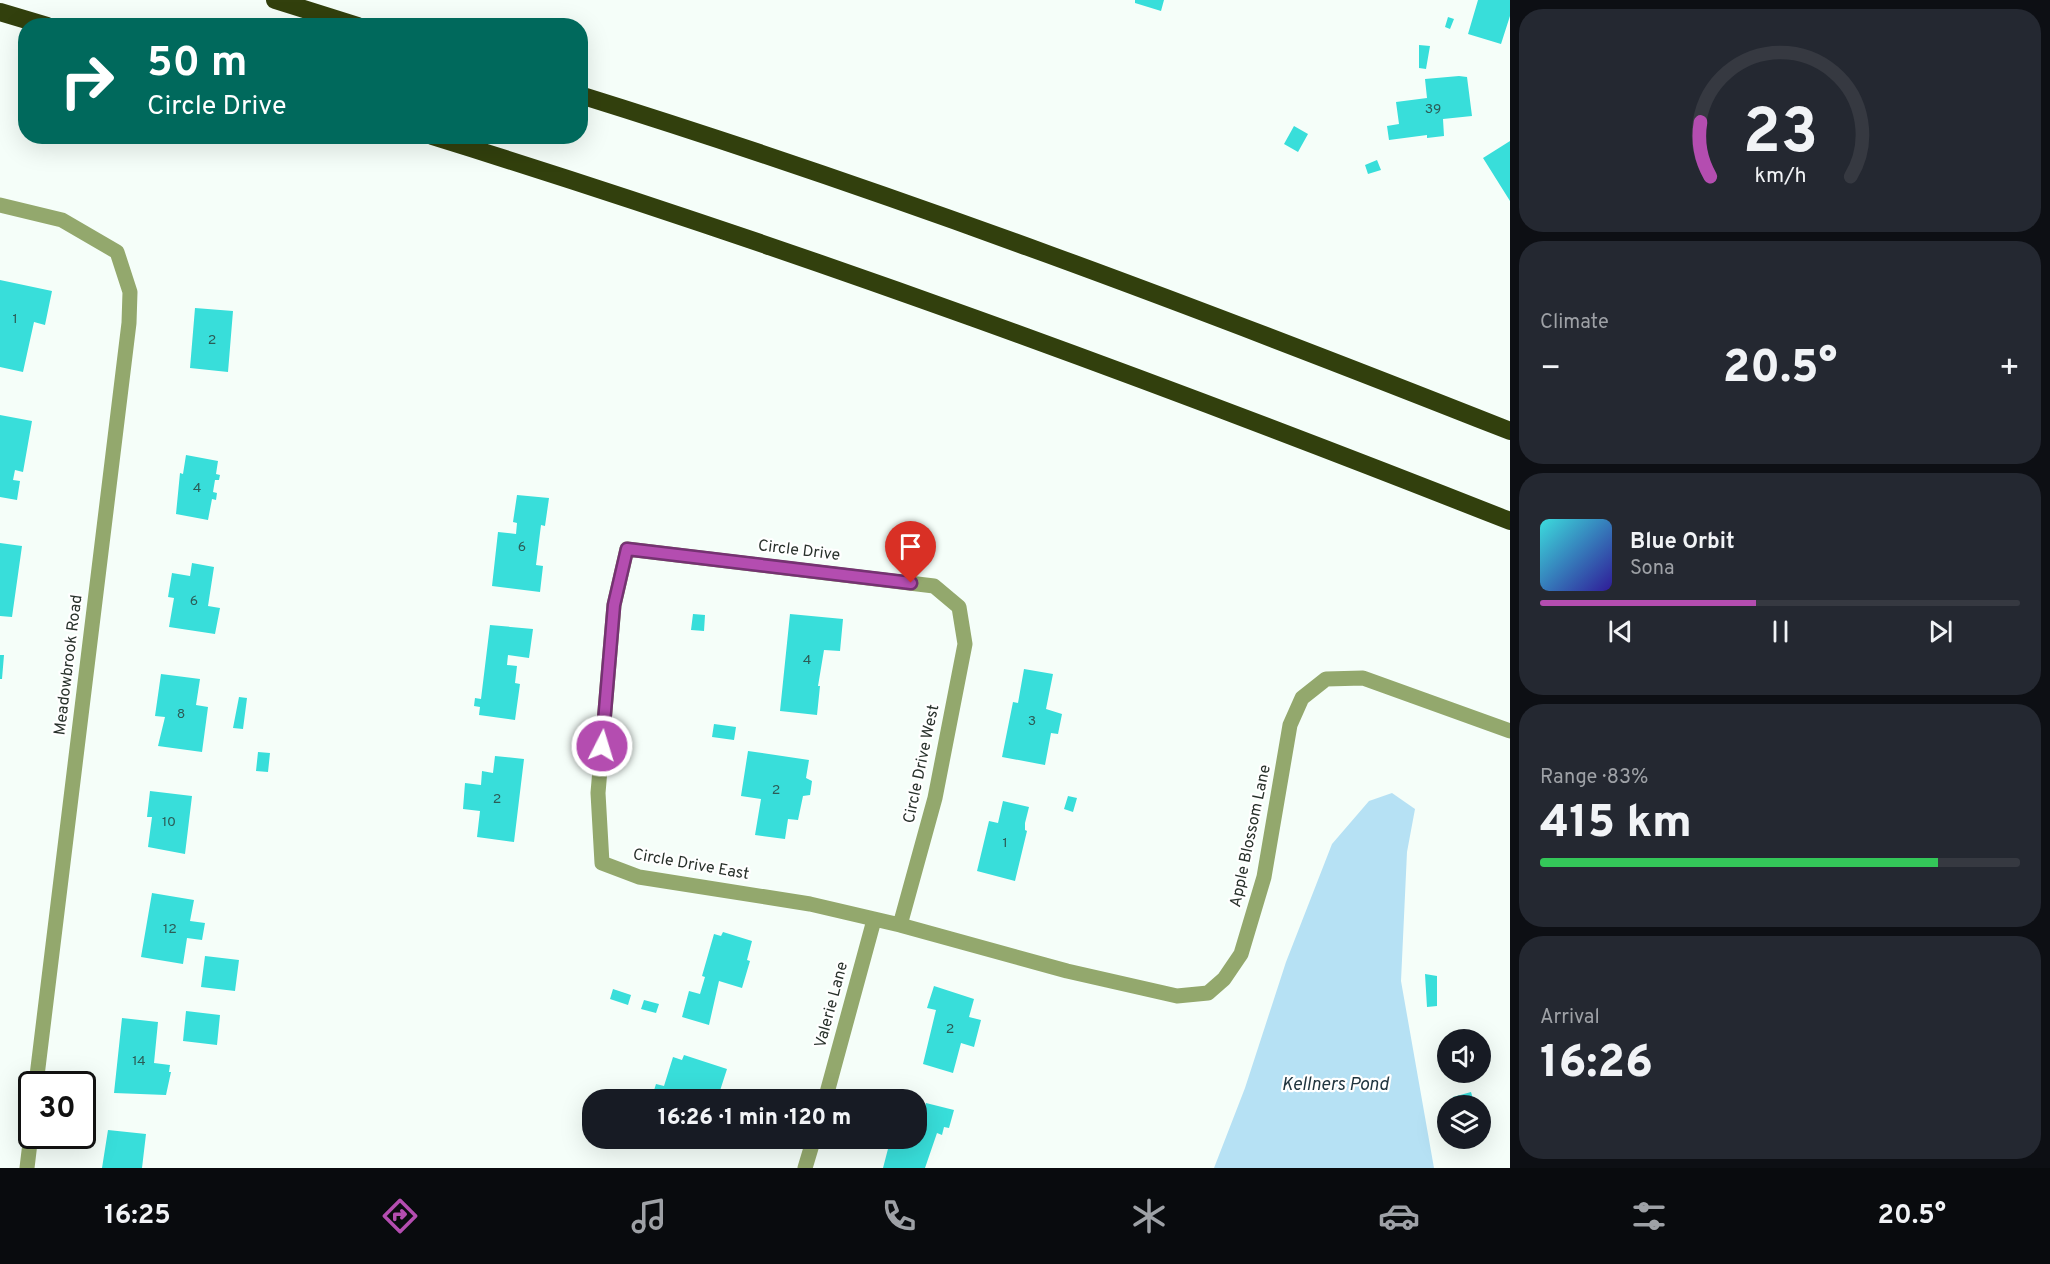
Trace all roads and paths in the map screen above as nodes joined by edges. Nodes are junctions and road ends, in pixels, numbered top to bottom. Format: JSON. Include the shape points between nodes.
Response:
{"nodes":[{"id":1,"x":275,"y":0,"type":"edge"},
{"id":2,"x":0,"y":12,"type":"edge"},
{"id":3,"x":20,"y":18,"type":"edge"},
{"id":4,"x":332,"y":18,"type":"edge"},
{"id":5,"x":588,"y":98,"type":"edge"},
{"id":6,"x":457,"y":144,"type":"edge"},
{"id":7,"x":0,"y":205,"type":"edge"},
{"id":8,"x":1510,"y":431,"type":"edge"},
{"id":9,"x":1510,"y":521,"type":"edge"},
{"id":10,"x":627,"y":549,"type":"joint"},
{"id":11,"x":959,"y":607,"type":"joint"},
{"id":12,"x":1510,"y":731,"type":"edge"},
{"id":13,"x":874,"y":920,"type":"junction"},
{"id":14,"x":900,"y":925,"type":"junction"},
{"id":15,"x":38,"y":1071,"type":"edge"},
{"id":16,"x":828,"y":1089,"type":"edge"},
{"id":17,"x":29,"y":1149,"type":"edge"},
{"id":18,"x":811,"y":1149,"type":"edge"},
{"id":19,"x":27,"y":1168,"type":"edge"},
{"id":20,"x":805,"y":1168,"type":"edge"}],
"edges":[{"from":1,"to":4,"type":"highway"},
{"from":2,"to":3,"type":"highway"},
{"from":5,"to":8,"type":"highway","via":[[1024,246]]},
{"from":6,"to":9,"type":"highway","via":[[856,274],[1126,372]]},
{"from":7,"to":15,"type":"street","name":"Meadowbrook Road","via":[[62,220],[117,252],[130,292]]},
{"from":10,"to":11,"type":"street","name":"Circle Drive","via":[[934,586]]},
{"from":10,"to":13,"type":"street","name":"Circle Drive East","via":[[614,605],[598,793],[602,863],[639,877],[810,904]]},
{"from":11,"to":14,"type":"street","name":"Circle Drive West","via":[[965,644],[935,798]]},
{"from":12,"to":14,"type":"street","name":"Apple Blossom Lane","via":[[1363,678],[1326,679],[1302,698],[1290,725],[1264,877],[1242,954],[1208,993],[1177,996],[1067,971]]},
{"from":13,"to":14,"type":"street","name":"Apple Blossom Lane"},
{"from":13,"to":16,"type":"street","name":"Valerie Lane"},
{"from":17,"to":19,"type":"street"},
{"from":18,"to":20,"type":"street"}]}
